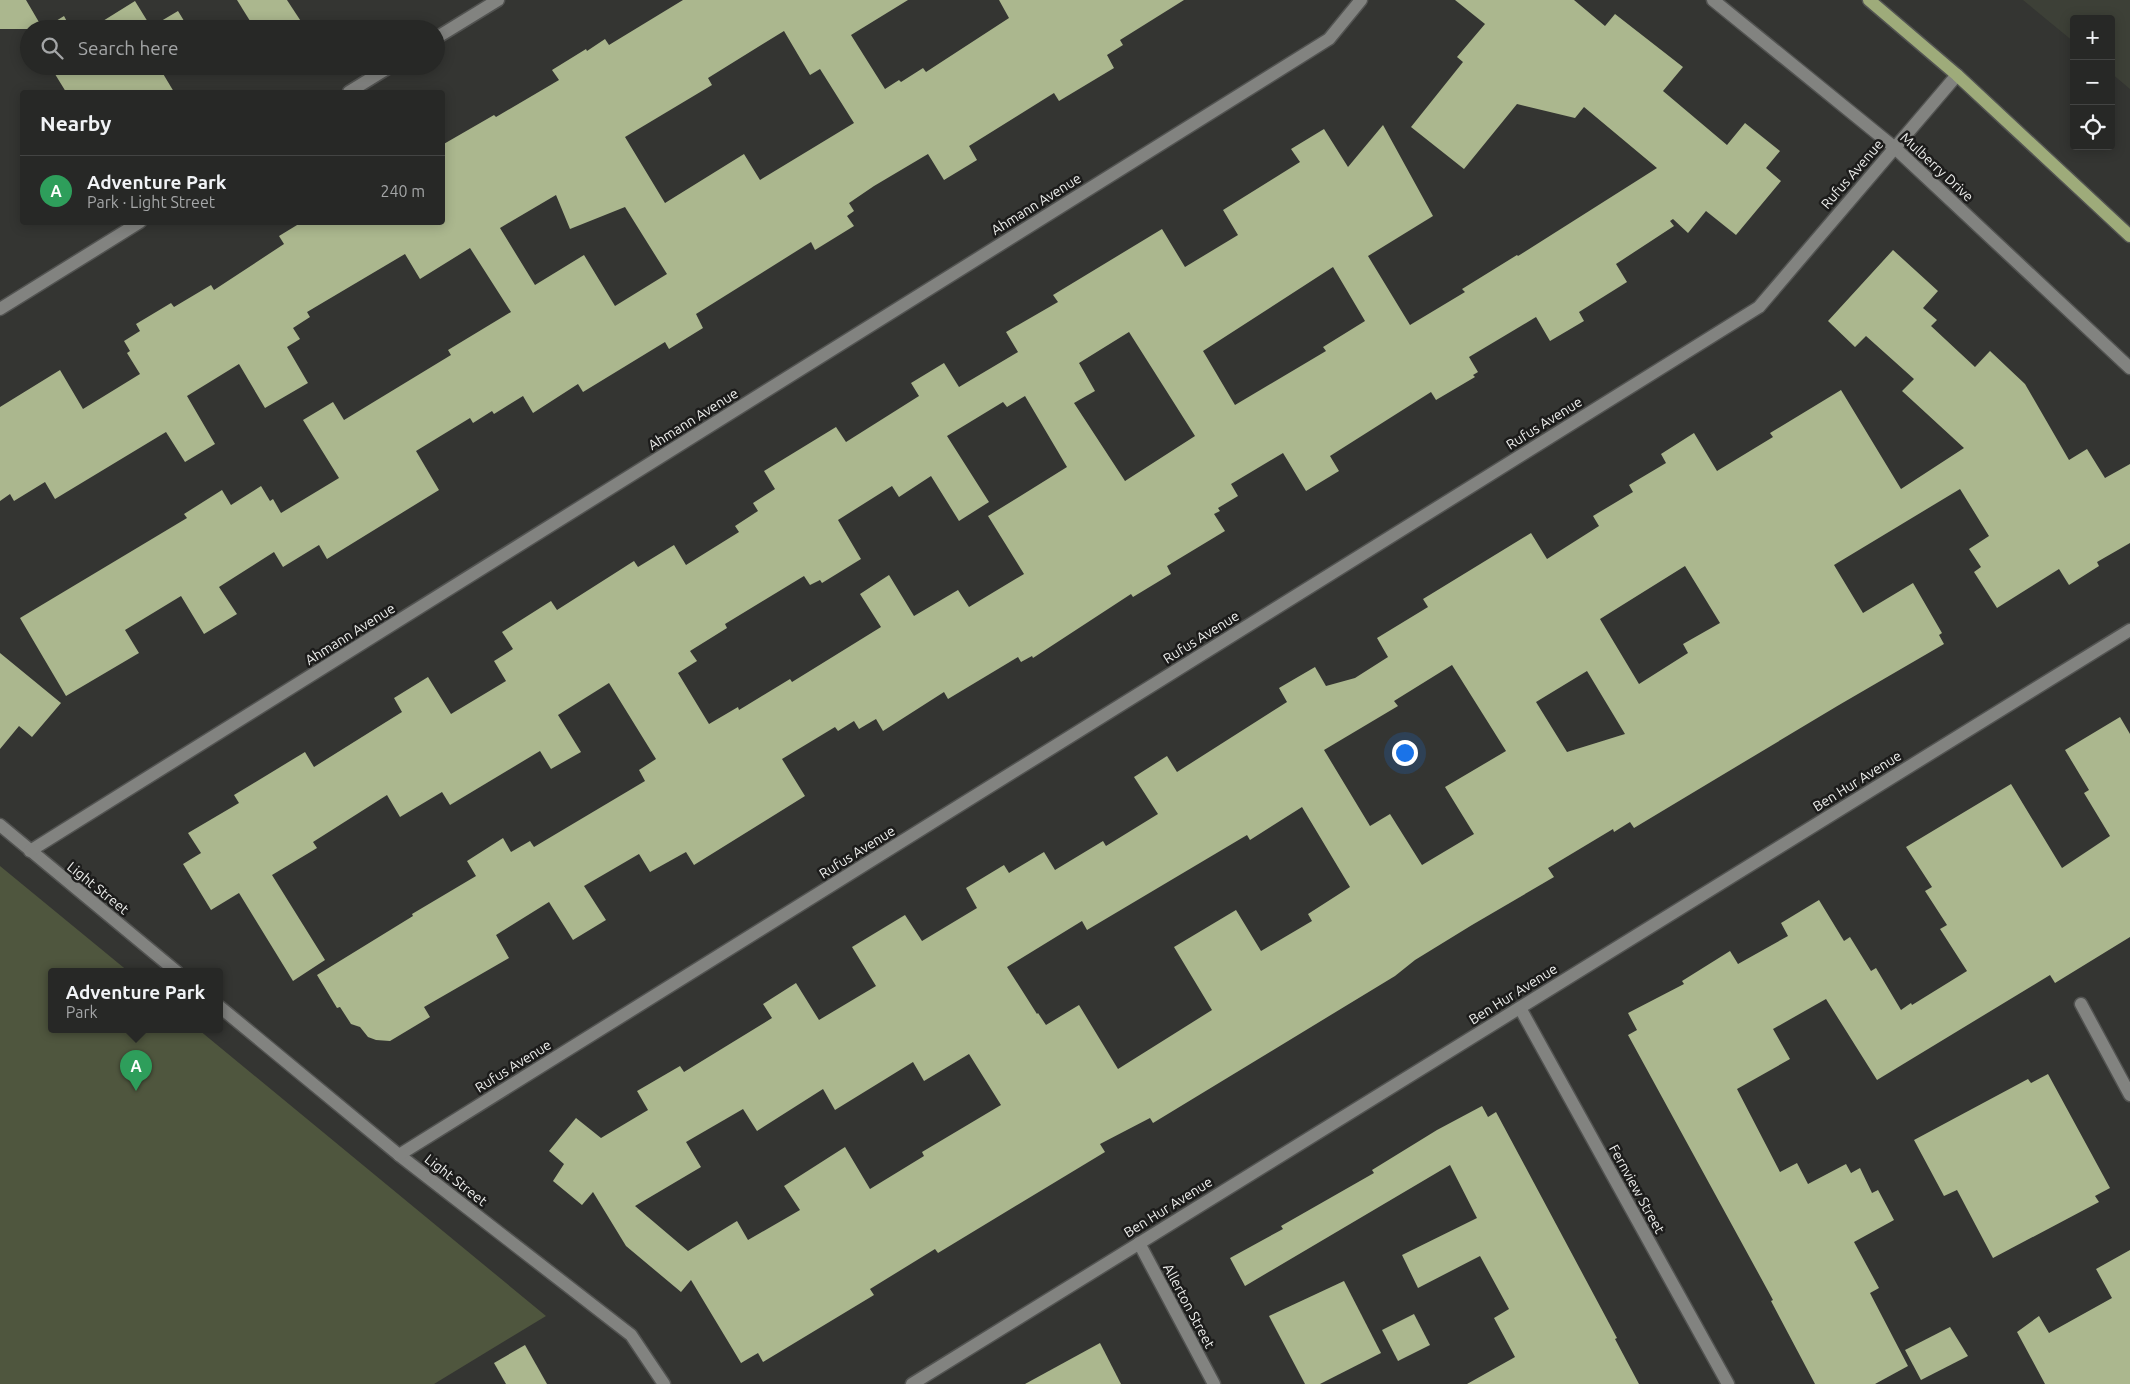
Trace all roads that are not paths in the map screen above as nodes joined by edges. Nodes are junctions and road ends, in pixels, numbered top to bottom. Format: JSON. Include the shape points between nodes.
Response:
{"nodes":[{"id":1,"x":498,"y":0,"type":"edge"},
{"id":2,"x":1361,"y":0,"type":"edge"},
{"id":3,"x":1712,"y":0,"type":"edge"},
{"id":4,"x":1868,"y":0,"type":"edge"},
{"id":5,"x":445,"y":32,"type":"edge"},
{"id":6,"x":376,"y":75,"type":"edge"},
{"id":7,"x":1957,"y":75,"type":"junction"},
{"id":8,"x":352,"y":90,"type":"edge"},
{"id":9,"x":1895,"y":148,"type":"junction"},
{"id":10,"x":135,"y":225,"type":"edge"},
{"id":11,"x":2130,"y":236,"type":"edge"},
{"id":12,"x":0,"y":309,"type":"edge"},
{"id":13,"x":2130,"y":368,"type":"edge"},
{"id":14,"x":2130,"y":630,"type":"edge"},
{"id":15,"x":0,"y":825,"type":"edge"},
{"id":16,"x":30,"y":851,"type":"junction"},
{"id":17,"x":172,"y":968,"type":"edge"},
{"id":18,"x":2081,"y":1004,"type":"dead end"},
{"id":19,"x":1520,"y":1008,"type":"junction"},
{"id":20,"x":223,"y":1009,"type":"edge"},
{"id":21,"x":2130,"y":1095,"type":"edge"},
{"id":22,"x":399,"y":1155,"type":"junction"},
{"id":23,"x":1138,"y":1243,"type":"junction"},
{"id":24,"x":664,"y":1384,"type":"edge"},
{"id":25,"x":912,"y":1384,"type":"edge"},
{"id":26,"x":1214,"y":1384,"type":"edge"},
{"id":27,"x":1728,"y":1384,"type":"edge"}],
"edges":[{"from":1,"to":5,"type":"street"},
{"from":2,"to":16,"type":"street","name":"Ahmann Avenue","via":[[1329,39]]},
{"from":3,"to":9,"type":"street","name":"Mulberry Drive"},
{"from":4,"to":7,"type":"main road"},
{"from":6,"to":8,"type":"street"},
{"from":7,"to":9,"type":"street","name":"Rufus Avenue"},
{"from":7,"to":11,"type":"main road"},
{"from":9,"to":13,"type":"street","name":"Mulberry Drive"},
{"from":9,"to":22,"type":"street","name":"Rufus Avenue","via":[[1758,307]]},
{"from":10,"to":12,"type":"street"},
{"from":14,"to":19,"type":"street","name":"Ben Hur Avenue"},
{"from":15,"to":16,"type":"street","name":"Light Street"},
{"from":16,"to":17,"type":"street","name":"Light Street"},
{"from":18,"to":21,"type":"street"},
{"from":19,"to":23,"type":"street","name":"Ben Hur Avenue"},
{"from":19,"to":27,"type":"street","name":"Fernview Street"},
{"from":20,"to":22,"type":"street","name":"Light Street"},
{"from":22,"to":24,"type":"street","name":"Light Street","via":[[631,1335]]},
{"from":23,"to":25,"type":"street","name":"Ben Hur Avenue"},
{"from":23,"to":26,"type":"street","name":"Allerton Street"}]}
